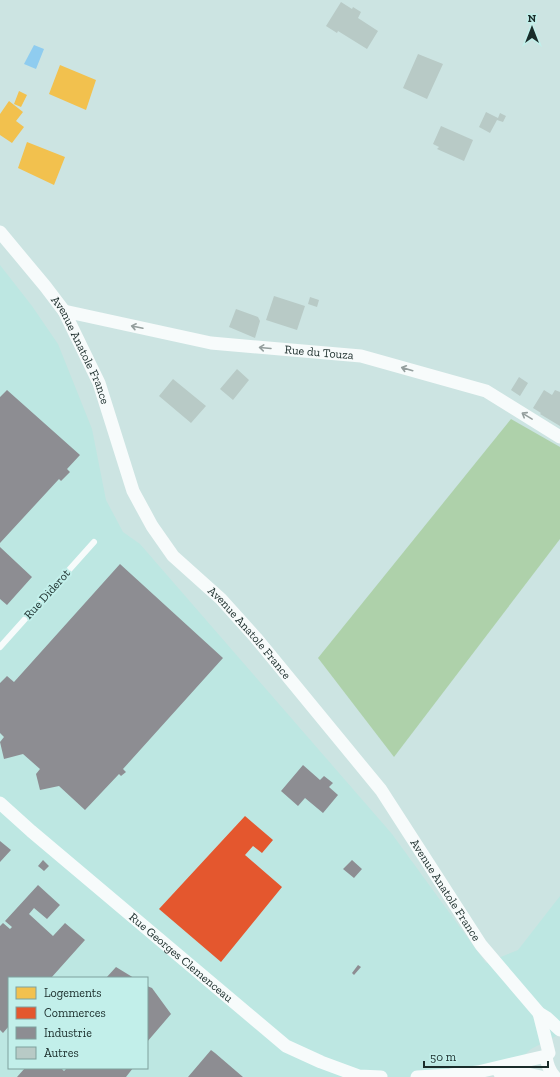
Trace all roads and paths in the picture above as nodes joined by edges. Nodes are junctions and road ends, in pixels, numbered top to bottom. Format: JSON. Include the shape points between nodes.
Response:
{"nodes":[{"id":1,"x":0,"y":232,"type":"edge"},
{"id":2,"x":64,"y":311,"type":"junction"},
{"id":3,"x":560,"y":437,"type":"edge"},
{"id":4,"x":94,"y":542,"type":"dead end"},
{"id":5,"x":0,"y":647,"type":"edge"},
{"id":6,"x":0,"y":803,"type":"edge"},
{"id":7,"x":539,"y":1013,"type":"junction"},
{"id":8,"x":560,"y":1030,"type":"edge"},
{"id":9,"x":560,"y":1044,"type":"edge"},
{"id":10,"x":548,"y":1054,"type":"junction"},
{"id":11,"x":477,"y":1074,"type":"edge"},
{"id":12,"x":381,"y":1077,"type":"edge"},
{"id":13,"x":417,"y":1077,"type":"edge"},
{"id":14,"x":541,"y":1077,"type":"edge"},
{"id":15,"x":555,"y":1077,"type":"edge"}],
"edges":[{"from":1,"to":2,"type":"street","name":"Avenue Anatole France"},
{"from":3,"to":2,"type":"street","name":"Rue du Touza","one_way":true,"via":[[486,391],[360,356],[211,343]]},
{"from":2,"to":7,"type":"street","name":"Avenue Anatole France","via":[[100,383],[133,491],[152,526],[173,556],[221,599],[256,638],[381,790],[481,945]]},
{"from":4,"to":5,"type":"lane","name":"Rue Diderot"},
{"from":6,"to":12,"type":"street","name":"Rue Georges Clemenceau","via":[[286,1046],[358,1076]]},
{"from":7,"to":8,"type":"street","name":"Avenue Anatole France"},
{"from":7,"to":10,"type":"street","name":"Avenue Anatole France"},
{"from":9,"to":10,"type":"street"},
{"from":10,"to":11,"type":"street"},
{"from":10,"to":15,"type":"street","name":"Avenue Anatole France","via":[[549,1068]]},
{"from":11,"to":13,"type":"street"},
{"from":11,"to":14,"type":"street","via":[[518,1072]]}]}
